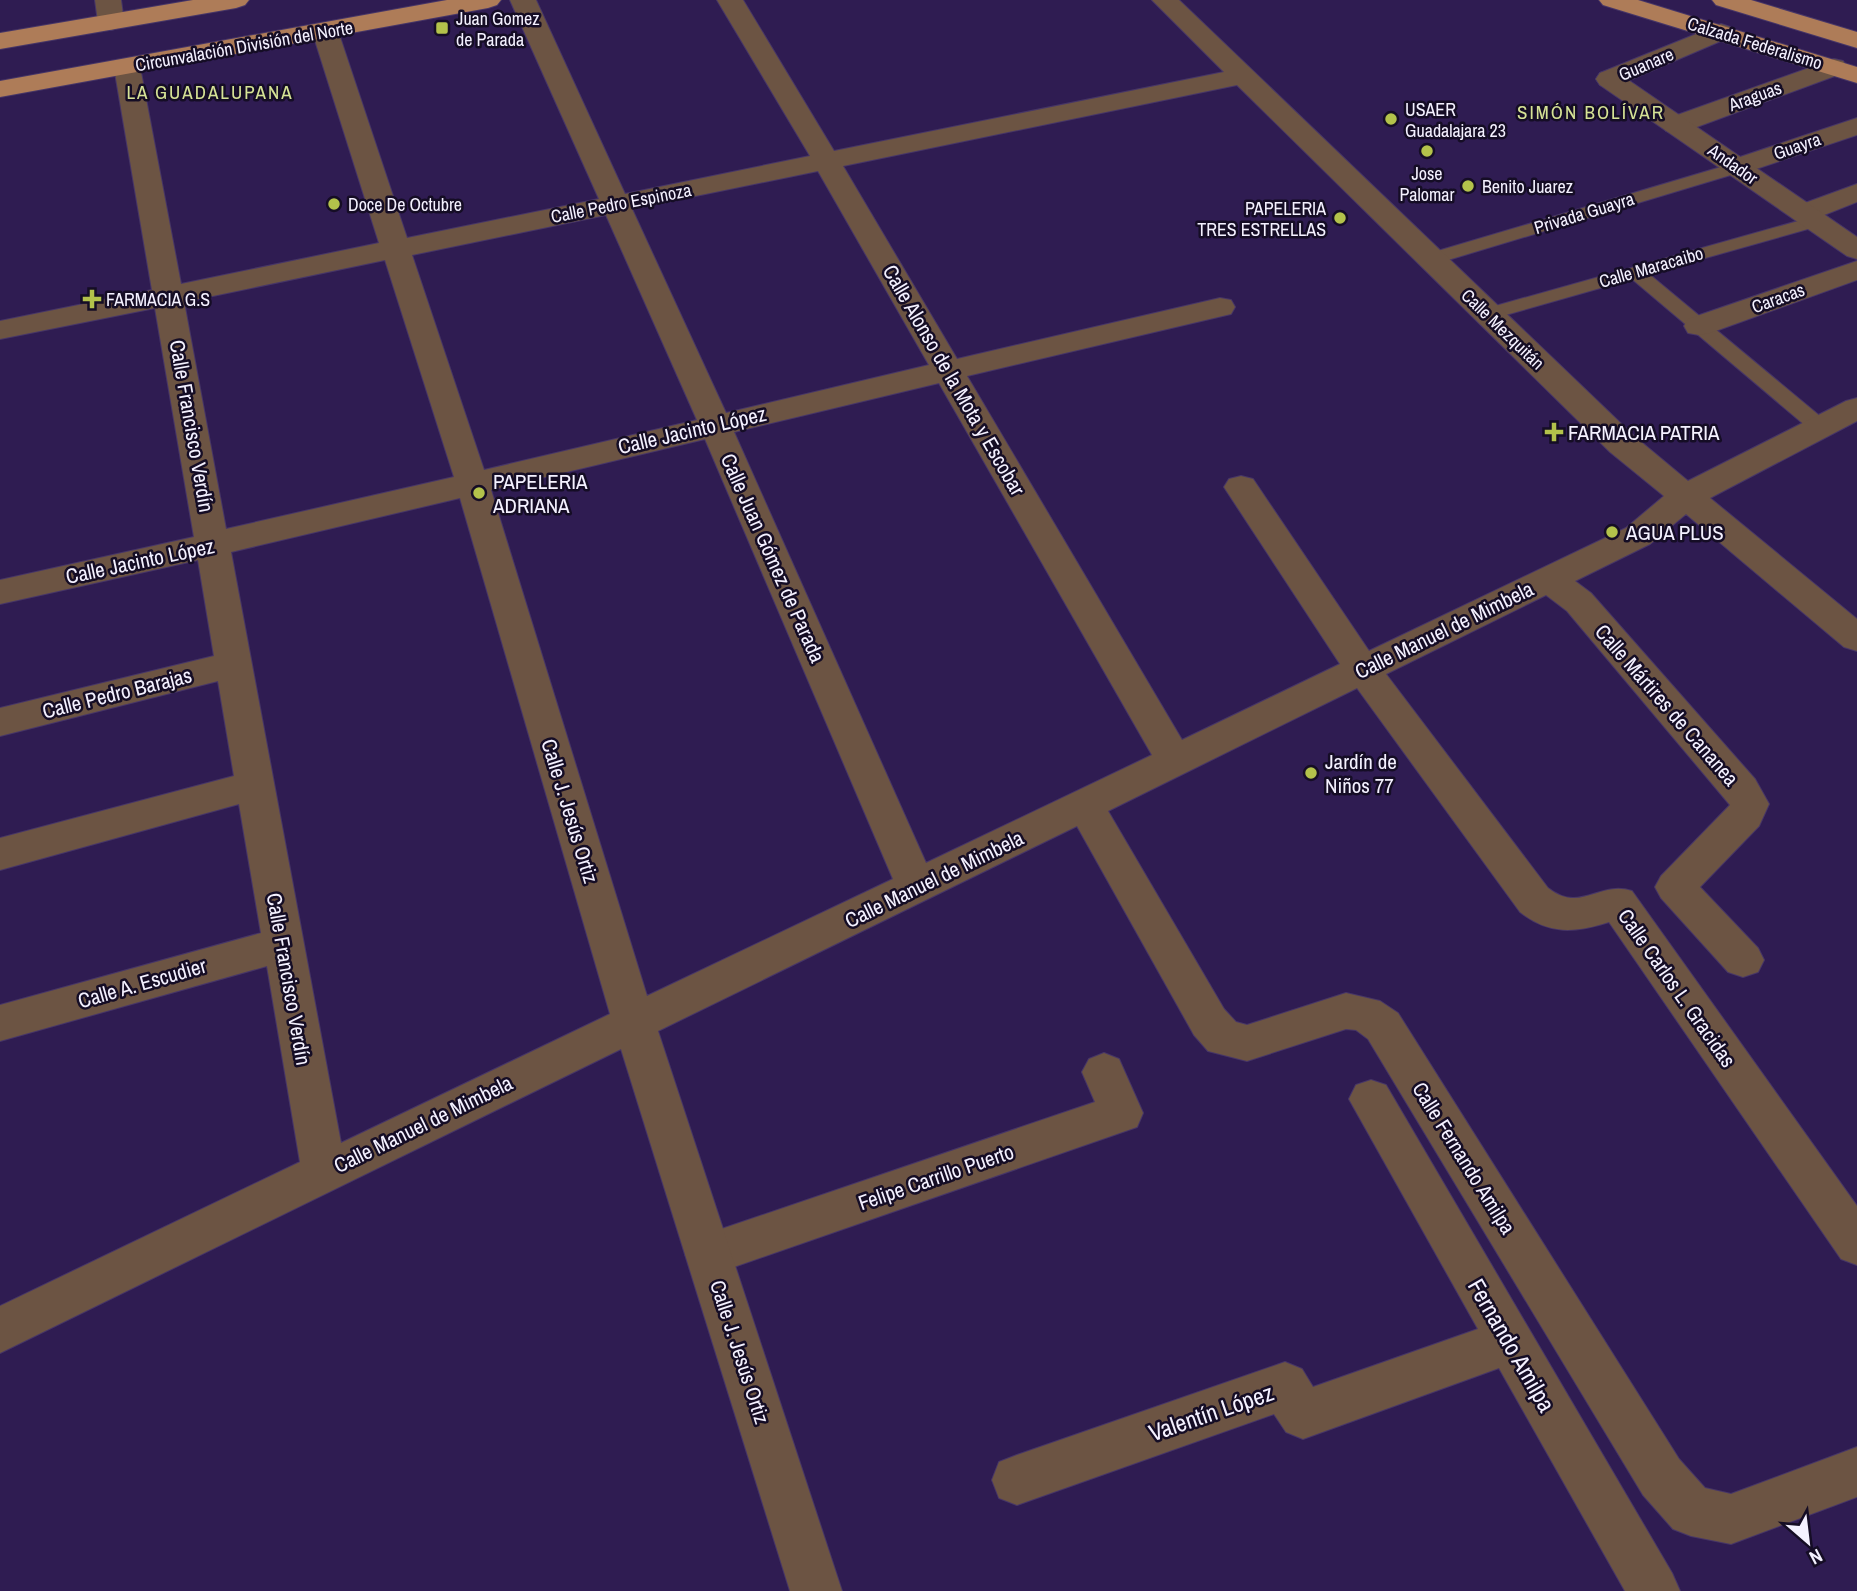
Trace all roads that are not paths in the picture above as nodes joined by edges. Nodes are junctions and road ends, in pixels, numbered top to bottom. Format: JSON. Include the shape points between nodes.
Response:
{"nodes":[{"id":1,"x":236,"y":0,"type":"edge"},
{"id":2,"x":488,"y":0,"type":"edge"},
{"id":3,"x":523,"y":0,"type":"edge"},
{"id":4,"x":730,"y":0,"type":"edge"},
{"id":5,"x":1165,"y":0,"type":"edge"},
{"id":6,"x":1612,"y":0,"type":"edge"},
{"id":7,"x":1724,"y":0,"type":"edge"},
{"id":8,"x":109,"y":11,"type":"edge"},
{"id":9,"x":324,"y":31,"type":"junction"},
{"id":10,"x":1721,"y":32,"type":"junction"},
{"id":11,"x":1857,"y":40,"type":"edge"},
{"id":12,"x":0,"y":41,"type":"edge"},
{"id":13,"x":127,"y":67,"type":"junction"},
{"id":14,"x":1845,"y":71,"type":"edge"},
{"id":15,"x":1242,"y":76,"type":"junction"},
{"id":16,"x":1609,"y":79,"type":"joint"},
{"id":17,"x":0,"y":89,"type":"edge"},
{"id":18,"x":1676,"y":125,"type":"junction"},
{"id":19,"x":1857,"y":126,"type":"edge"},
{"id":20,"x":827,"y":162,"type":"junction"},
{"id":21,"x":1738,"y":167,"type":"junction"},
{"id":22,"x":1857,"y":192,"type":"edge"},
{"id":23,"x":616,"y":204,"type":"junction"},
{"id":24,"x":1810,"y":217,"type":"junction"},
{"id":25,"x":395,"y":248,"type":"junction"},
{"id":26,"x":1857,"y":250,"type":"edge"},
{"id":27,"x":1431,"y":259,"type":"junction"},
{"id":28,"x":1857,"y":270,"type":"edge"},
{"id":29,"x":1635,"y":272,"type":"junction"},
{"id":30,"x":170,"y":296,"type":"junction"},
{"id":31,"x":1220,"y":307,"type":"dead end"},
{"id":32,"x":1488,"y":314,"type":"junction"},
{"id":33,"x":1699,"y":326,"type":"junction"},
{"id":34,"x":0,"y":330,"type":"edge"},
{"id":35,"x":947,"y":369,"type":"junction"},
{"id":36,"x":1857,"y":408,"type":"edge"},
{"id":37,"x":715,"y":425,"type":"junction"},
{"id":38,"x":1819,"y":427,"type":"junction"},
{"id":39,"x":472,"y":483,"type":"junction"},
{"id":40,"x":1241,"y":487,"type":"dead end"},
{"id":41,"x":1685,"y":497,"type":"junction"},
{"id":42,"x":213,"y":545,"type":"junction"},
{"id":43,"x":1549,"y":579,"type":"junction"},
{"id":44,"x":0,"y":592,"type":"edge"},
{"id":45,"x":1857,"y":638,"type":"edge"},
{"id":46,"x":234,"y":664,"type":"junction"},
{"id":47,"x":1363,"y":670,"type":"junction"},
{"id":48,"x":0,"y":722,"type":"edge"},
{"id":49,"x":1175,"y":762,"type":"junction"},
{"id":50,"x":256,"y":785,"type":"junction"},
{"id":51,"x":1085,"y":806,"type":"junction"},
{"id":52,"x":0,"y":854,"type":"edge"},
{"id":53,"x":917,"y":888,"type":"junction"},
{"id":54,"x":283,"y":944,"type":"junction"},
{"id":55,"x":1743,"y":960,"type":"dead end"},
{"id":56,"x":0,"y":1023,"type":"edge"},
{"id":57,"x":634,"y":1023,"type":"junction"},
{"id":58,"x":1104,"y":1072,"type":"dead end"},
{"id":59,"x":1371,"y":1099,"type":"dead end"},
{"id":60,"x":324,"y":1172,"type":"junction"},
{"id":61,"x":1857,"y":1244,"type":"edge"},
{"id":62,"x":708,"y":1254,"type":"junction"},
{"id":63,"x":0,"y":1330,"type":"edge"},
{"id":64,"x":1510,"y":1341,"type":"junction"},
{"id":65,"x":1857,"y":1472,"type":"edge"},
{"id":66,"x":1017,"y":1480,"type":"dead end"},
{"id":67,"x":816,"y":1591,"type":"edge"},
{"id":68,"x":1654,"y":1591,"type":"edge"}],
"edges":[{"from":1,"to":8,"type":"main road"},
{"from":2,"to":9,"type":"main road","name":"Circunvalación División del Norte"},
{"from":3,"to":23,"type":"street","name":"Calle Juan Gómez de Parada"},
{"from":4,"to":20,"type":"street","name":"Calle Alonso de la Mota y Escobar"},
{"from":5,"to":15,"type":"street","name":"Calle Mezquitán"},
{"from":6,"to":10,"type":"main road","name":"Calzada Federalismo"},
{"from":7,"to":11,"type":"main road","name":"Calzada Federalismo"},
{"from":8,"to":12,"type":"main road"},
{"from":9,"to":13,"type":"main road","name":"Circunvalación División del Norte"},
{"from":9,"to":25,"type":"street","name":"Calle J. Jesús Ortiz"},
{"from":10,"to":14,"type":"main road","name":"Calzada Federalismo"},
{"from":10,"to":16,"type":"street","name":"Guanare"},
{"from":13,"to":17,"type":"main road","name":"Circunvalación División del Norte"},
{"from":13,"to":30,"type":"street","name":"Calle Francisco Verdín"},
{"from":14,"to":18,"type":"street","name":"Araguas"},
{"from":15,"to":20,"type":"street","name":"Calle Pedro Espinoza"},
{"from":15,"to":27,"type":"street","name":"Calle Mezquitán"},
{"from":16,"to":18,"type":"street","name":"Andador"},
{"from":18,"to":21,"type":"street","name":"Andador"},
{"from":19,"to":21,"type":"street","name":"Guayra"},
{"from":20,"to":23,"type":"street","name":"Calle Pedro Espinoza"},
{"from":20,"to":35,"type":"street","name":"Calle Alonso de la Mota y Escobar"},
{"from":21,"to":24,"type":"street","name":"Andador"},
{"from":21,"to":27,"type":"lane","name":"Privada Guayra"},
{"from":22,"to":24,"type":"street"},
{"from":23,"to":25,"type":"street","name":"Calle Pedro Espinoza"},
{"from":23,"to":37,"type":"street","name":"Calle Juan Gómez de Parada"},
{"from":24,"to":26,"type":"street","name":"Andador"},
{"from":24,"to":29,"type":"lane","name":"Calle Maracaibo"},
{"from":25,"to":30,"type":"street","name":"Calle Pedro Espinoza"},
{"from":25,"to":39,"type":"street","name":"Calle J. Jesús Ortiz"},
{"from":27,"to":32,"type":"street","name":"Calle Mezquitán"},
{"from":28,"to":33,"type":"street","name":"Caracas"},
{"from":29,"to":32,"type":"lane","name":"Calle Maracaibo"},
{"from":29,"to":33,"type":"lane"},
{"from":30,"to":34,"type":"street","name":"Calle Pedro Espinoza"},
{"from":30,"to":42,"type":"street","name":"Calle Francisco Verdín"},
{"from":31,"to":35,"type":"street","name":"Calle Jacinto López"},
{"from":32,"to":41,"type":"street","name":"Calle Mezquitán","via":[[1622,444]]},
{"from":33,"to":38,"type":"lane"},
{"from":35,"to":37,"type":"street","name":"Calle Jacinto López"},
{"from":35,"to":49,"type":"street","name":"Calle Alonso de la Mota y Escobar"},
{"from":36,"to":38,"type":"street","name":"Calle Manuel de Mimbela"},
{"from":37,"to":39,"type":"street","name":"Calle Jacinto López"},
{"from":37,"to":53,"type":"street","name":"Calle Juan Gómez de Parada"},
{"from":38,"to":41,"type":"street","name":"Calle Manuel de Mimbela"},
{"from":39,"to":42,"type":"street","name":"Calle Jacinto López"},
{"from":39,"to":57,"type":"street","name":"Calle J. Jesús Ortiz"},
{"from":40,"to":47,"type":"street"},
{"from":41,"to":43,"type":"street","name":"Calle Manuel de Mimbela","via":[[1638,536]]},
{"from":41,"to":45,"type":"street","name":"Calle Mezquitán"},
{"from":42,"to":44,"type":"street","name":"Calle Jacinto López"},
{"from":42,"to":46,"type":"street","name":"Calle Francisco Verdín"},
{"from":43,"to":47,"type":"street","name":"Calle Manuel de Mimbela"},
{"from":43,"to":55,"type":"street","name":"Calle Mártires de Cananea","via":[[1579,602],[1750,804],[1745,815],[1675,887]]},
{"from":46,"to":48,"type":"street","name":"Calle Pedro Barajas"},
{"from":46,"to":50,"type":"street","name":"Calle Francisco Verdín"},
{"from":47,"to":49,"type":"street","name":"Calle Manuel de Mimbela"},
{"from":47,"to":61,"type":"street","name":"Calle Carlos L. Gracidas","via":[[1534,901],[1548,913],[1567,917],[1618,903]]},
{"from":49,"to":51,"type":"street","name":"Calle Manuel de Mimbela"},
{"from":50,"to":52,"type":"street"},
{"from":50,"to":54,"type":"street","name":"Calle Francisco Verdín"},
{"from":51,"to":53,"type":"street","name":"Calle Manuel de Mimbela"},
{"from":51,"to":65,"type":"street","name":"Calle Fernando Amilpa","via":[[1209,1022],[1223,1038],[1247,1043],[1346,1011],[1365,1014],[1383,1026],[1661,1477],[1691,1511],[1731,1519]]},
{"from":53,"to":57,"type":"street","name":"Calle Manuel de Mimbela"},
{"from":54,"to":56,"type":"street","name":"Calle A. Escudier"},
{"from":54,"to":60,"type":"street","name":"Calle Francisco Verdín"},
{"from":57,"to":60,"type":"street","name":"Calle Manuel de Mimbela"},
{"from":57,"to":62,"type":"street","name":"Calle J. Jesús Ortiz"},
{"from":58,"to":62,"type":"street","name":"Felipe Carrillo Puerto","via":[[1121,1113]]},
{"from":59,"to":64,"type":"street","name":"Fernando Amilpa"},
{"from":60,"to":63,"type":"street","name":"Calle Manuel de Mimbela"},
{"from":62,"to":67,"type":"street","name":"Calle J. Jesús Ortiz"},
{"from":64,"to":66,"type":"street","name":"Valentín López","via":[[1303,1415],[1286,1385]]},
{"from":64,"to":68,"type":"street","name":"Fernando Amilpa"}]}
